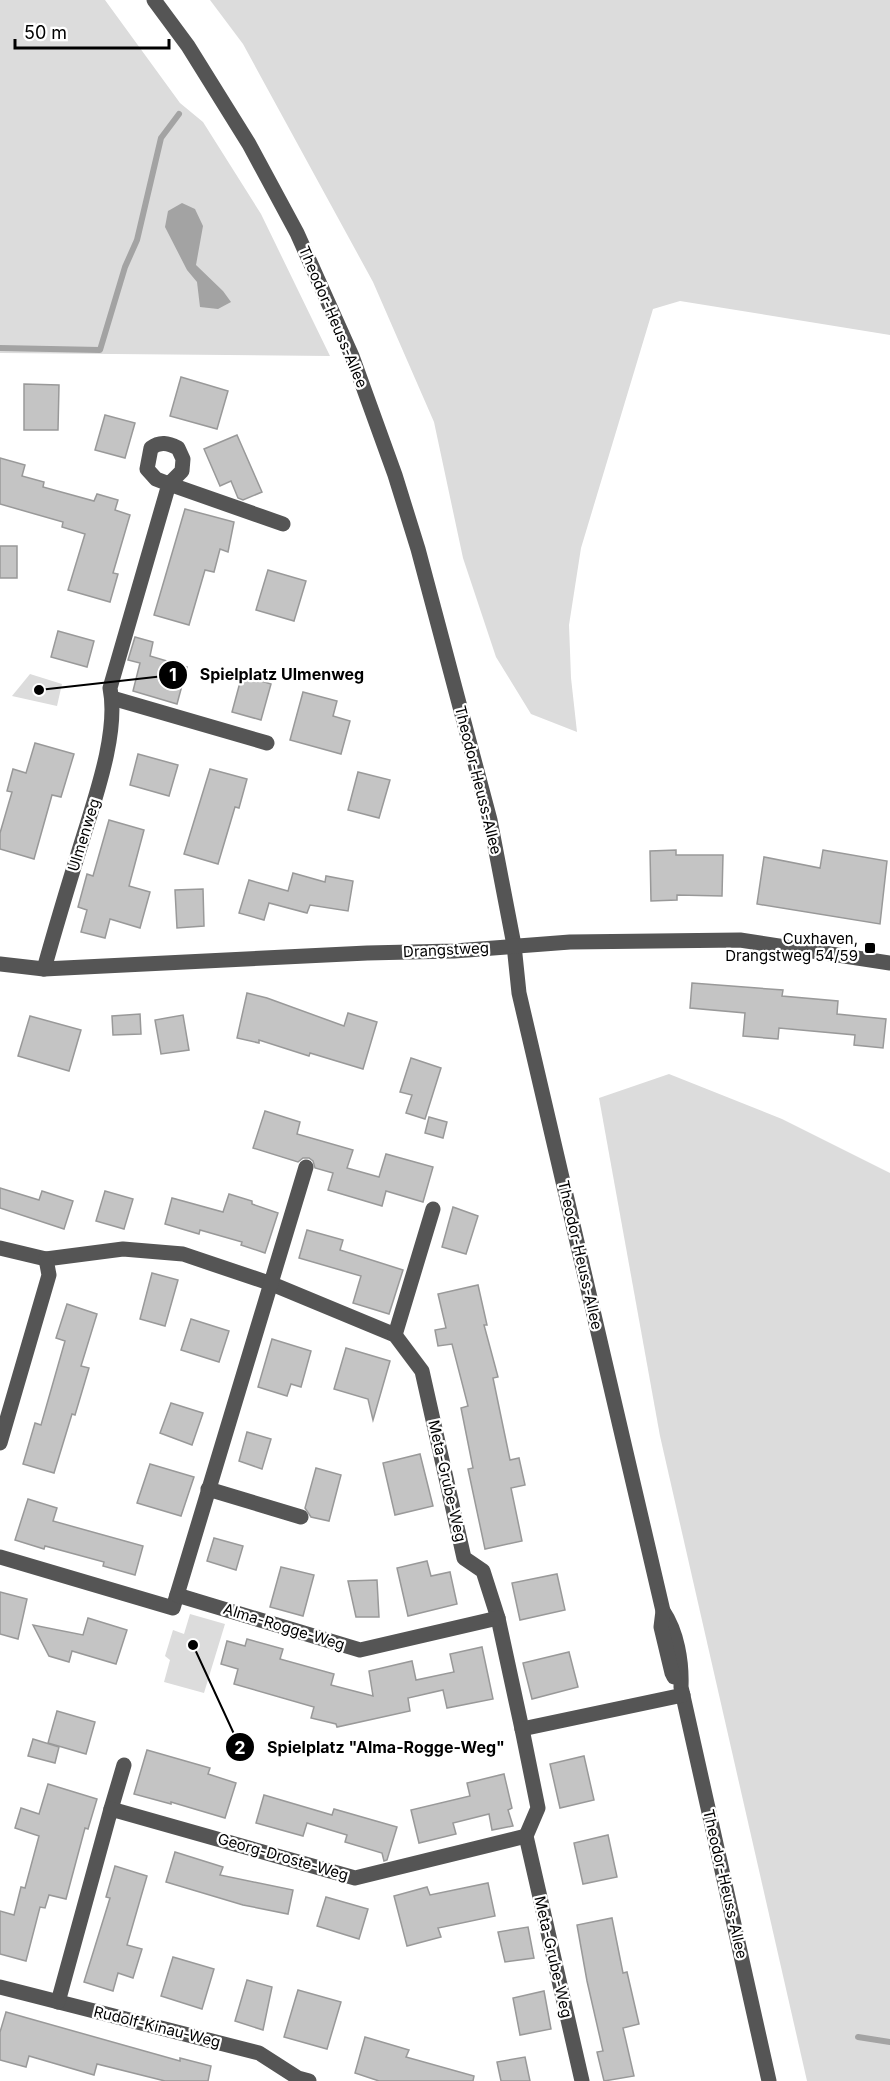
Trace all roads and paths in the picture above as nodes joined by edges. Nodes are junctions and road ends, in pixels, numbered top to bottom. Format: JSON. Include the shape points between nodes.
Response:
{"nodes":[{"id":1,"x":154,"y":0,"type":"edge"},
{"id":2,"x":283,"y":524,"type":"dead end"},
{"id":3,"x":112,"y":698,"type":"junction"},
{"id":4,"x":267,"y":743,"type":"dead end"},
{"id":5,"x":514,"y":945,"type":"junction"},
{"id":6,"x":890,"y":963,"type":"edge"},
{"id":7,"x":1,"y":967,"type":"edge"},
{"id":8,"x":44,"y":969,"type":"junction"},
{"id":9,"x":306,"y":1167,"type":"dead end"},
{"id":10,"x":433,"y":1209,"type":"dead end"},
{"id":11,"x":0,"y":1248,"type":"edge"},
{"id":12,"x":46,"y":1258,"type":"junction"},
{"id":13,"x":272,"y":1284,"type":"junction"},
{"id":14,"x":395,"y":1335,"type":"junction"},
{"id":15,"x":0,"y":1443,"type":"edge"},
{"id":16,"x":208,"y":1489,"type":"junction"},
{"id":17,"x":301,"y":1517,"type":"dead end"},
{"id":18,"x":0,"y":1557,"type":"edge"},
{"id":19,"x":177,"y":1594,"type":"junction"},
{"id":20,"x":498,"y":1618,"type":"junction"},
{"id":21,"x":682,"y":1691,"type":"junction"},
{"id":22,"x":522,"y":1729,"type":"junction"},
{"id":23,"x":124,"y":1765,"type":"dead end"},
{"id":24,"x":111,"y":1809,"type":"junction"},
{"id":25,"x":526,"y":1836,"type":"junction"},
{"id":26,"x":0,"y":1987,"type":"edge"},
{"id":27,"x":58,"y":2002,"type":"junction"},
{"id":28,"x":309,"y":2081,"type":"edge"},
{"id":29,"x":582,"y":2081,"type":"edge"},
{"id":30,"x":770,"y":2081,"type":"edge"}],
"edges":[{"from":1,"to":5,"type":"street","name":"Theodor-Heuss-Allee","via":[[188,46],[249,144],[297,233],[352,357],[418,549],[490,820]]},
{"from":2,"to":3,"type":"street","name":"Ulmenweg","via":[[169,484],[110,688]]},
{"from":3,"to":4,"type":"street"},
{"from":3,"to":8,"type":"street","name":"Ulmenweg","via":[[102,775]]},
{"from":5,"to":6,"type":"street","name":"Drangstweg","via":[[740,940]]},
{"from":5,"to":8,"type":"street","name":"Drangstweg"},
{"from":5,"to":21,"type":"street","name":"Theodor-Heuss-Allee","via":[[519,993],[663,1611],[672,1623]]},
{"from":7,"to":8,"type":"street","name":"Drangstweg"},
{"from":9,"to":13,"type":"street"},
{"from":10,"to":14,"type":"street"},
{"from":11,"to":12,"type":"street"},
{"from":12,"to":13,"type":"street","via":[[123,1249],[183,1254]]},
{"from":12,"to":15,"type":"street","via":[[49,1275]]},
{"from":13,"to":14,"type":"street"},
{"from":13,"to":16,"type":"street"},
{"from":14,"to":20,"type":"street","name":"Meta-Grube-Weg","via":[[422,1371],[464,1558],[483,1571]]},
{"from":16,"to":17,"type":"street"},
{"from":16,"to":19,"type":"street"},
{"from":18,"to":19,"type":"street","via":[[173,1608]]},
{"from":19,"to":20,"type":"street","name":"Alma-Rogge-Weg","via":[[360,1650]]},
{"from":20,"to":22,"type":"street","name":"Meta-Grube-Weg"},
{"from":21,"to":22,"type":"street"},
{"from":21,"to":30,"type":"street","name":"Theodor-Heuss-Allee"},
{"from":22,"to":25,"type":"street","name":"Meta-Grube-Weg","via":[[538,1808]]},
{"from":23,"to":24,"type":"street"},
{"from":24,"to":25,"type":"street","name":"Georg-Droste-Weg","via":[[355,1878]]},
{"from":24,"to":27,"type":"street"},
{"from":25,"to":29,"type":"street","name":"Meta-Grube-Weg"},
{"from":26,"to":27,"type":"street","name":"Rudolf-Kinau-Weg"},
{"from":27,"to":28,"type":"street","name":"Rudolf-Kinau-Weg","via":[[259,2053]]}]}
